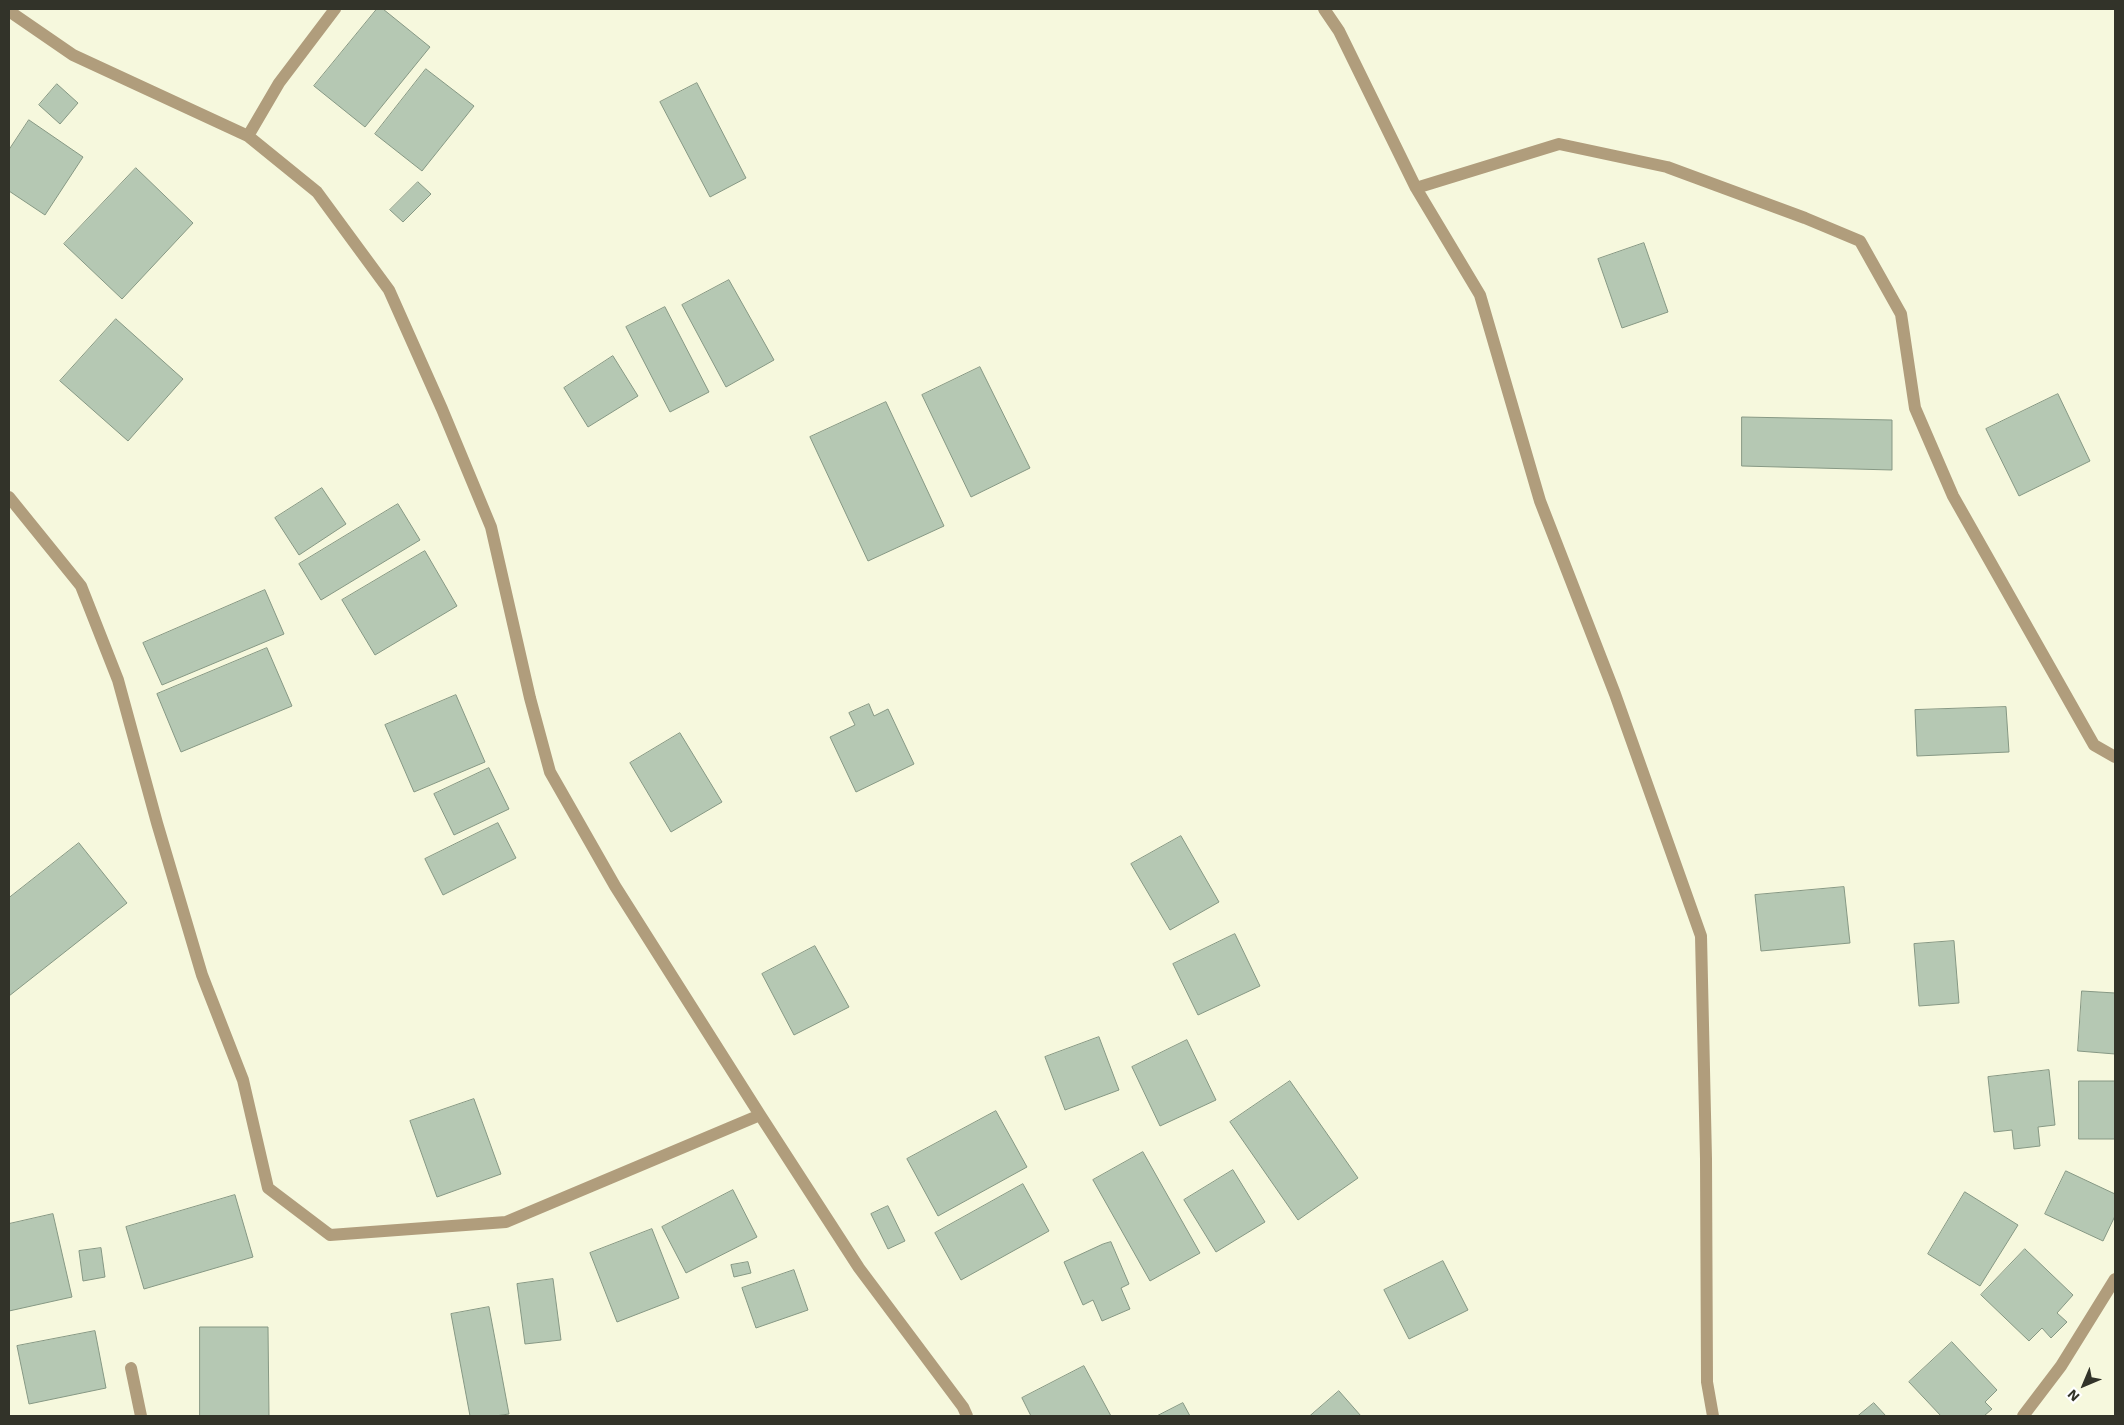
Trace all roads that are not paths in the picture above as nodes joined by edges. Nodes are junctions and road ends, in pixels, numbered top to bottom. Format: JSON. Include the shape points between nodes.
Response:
{"nodes":[{"id":1,"x":335,"y":9,"type":"edge"},
{"id":2,"x":1324,"y":9,"type":"edge"},
{"id":3,"x":9,"y":10,"type":"edge"},
{"id":4,"x":248,"y":136,"type":"junction"},
{"id":5,"x":1416,"y":188,"type":"junction"},
{"id":6,"x":9,"y":497,"type":"edge"},
{"id":7,"x":2115,"y":757,"type":"edge"},
{"id":8,"x":760,"y":1115,"type":"junction"},
{"id":9,"x":2115,"y":1280,"type":"edge"},
{"id":10,"x":131,"y":1368,"type":"dead end"},
{"id":11,"x":141,"y":1416,"type":"edge"},
{"id":12,"x":968,"y":1416,"type":"edge"},
{"id":13,"x":1713,"y":1416,"type":"edge"},
{"id":14,"x":2023,"y":1416,"type":"edge"}],
"edges":[{"from":1,"to":4,"type":"street","via":[[279,83]]},
{"from":2,"to":5,"type":"street","via":[[1339,31]]},
{"from":3,"to":4,"type":"street","via":[[73,55]]},
{"from":4,"to":8,"type":"street","via":[[317,192],[389,290],[491,527],[550,772],[614,886]]},
{"from":5,"to":7,"type":"street","via":[[1559,144],[1667,167],[1860,241],[1901,314],[1915,408],[1953,496],[2094,745]]},
{"from":5,"to":13,"type":"street","via":[[1480,295],[1540,501],[1615,694],[1701,936],[1707,1382]]},
{"from":6,"to":8,"type":"street","via":[[81,586],[118,680],[202,975],[243,1080],[268,1188],[330,1236],[506,1222]]},
{"from":8,"to":12,"type":"street","via":[[860,1268]]},
{"from":9,"to":14,"type":"street","via":[[2061,1366]]},
{"from":10,"to":11,"type":"street"}]}
